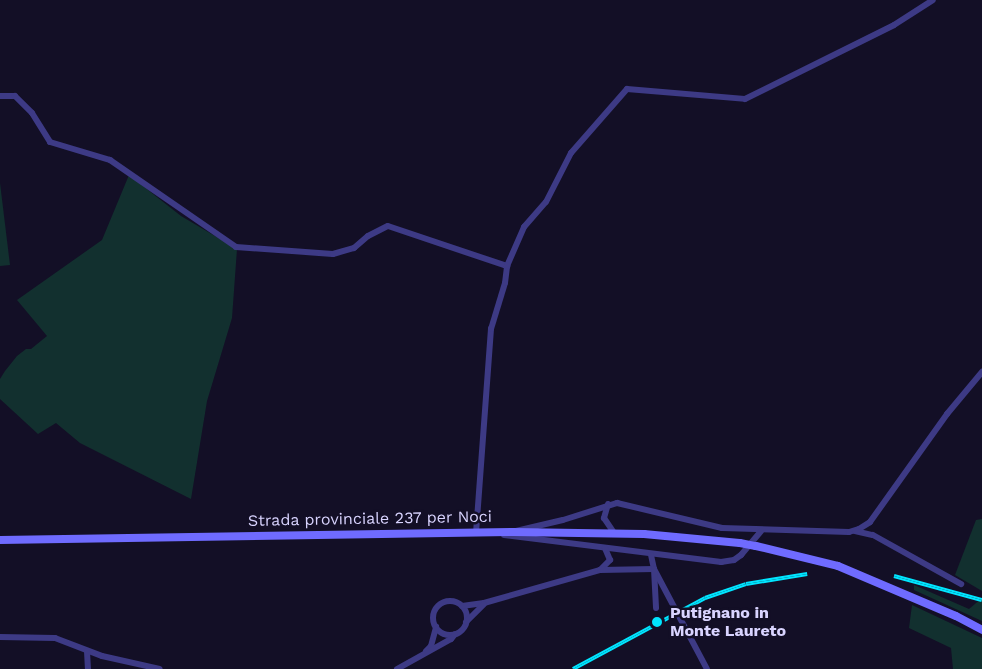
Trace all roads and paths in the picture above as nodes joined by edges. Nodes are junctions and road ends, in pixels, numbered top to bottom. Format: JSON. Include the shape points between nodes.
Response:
{"nodes":[{"id":1,"x":933,"y":0,"type":"edge"},
{"id":2,"x":0,"y":96,"type":"edge"},
{"id":3,"x":507,"y":266,"type":"junction"},
{"id":4,"x":982,"y":372,"type":"edge"},
{"id":5,"x":608,"y":504,"type":"junction"},
{"id":6,"x":761,"y":531,"type":"junction"},
{"id":7,"x":854,"y":531,"type":"junction"},
{"id":8,"x":496,"y":532,"type":"junction"},
{"id":9,"x":513,"y":532,"type":"junction"},
{"id":10,"x":476,"y":533,"type":"junction"},
{"id":11,"x":614,"y":533,"type":"junction"},
{"id":12,"x":0,"y":540,"type":"edge"},
{"id":13,"x":605,"y":548,"type":"junction"},
{"id":14,"x":651,"y":555,"type":"junction"},
{"id":15,"x":654,"y":569,"type":"junction"},
{"id":16,"x":600,"y":570,"type":"junction"},
{"id":17,"x":961,"y":584,"type":"dead end"},
{"id":18,"x":484,"y":603,"type":"junction"},
{"id":19,"x":462,"y":606,"type":"junction"},
{"id":20,"x":656,"y":608,"type":"dead end"},
{"id":21,"x":466,"y":622,"type":"junction"},
{"id":22,"x":436,"y":627,"type":"junction"},
{"id":23,"x":982,"y":630,"type":"edge"},
{"id":24,"x":455,"y":634,"type":"junction"},
{"id":25,"x":0,"y":637,"type":"edge"},
{"id":26,"x":87,"y":651,"type":"junction"},
{"id":27,"x":424,"y":653,"type":"junction"},
{"id":28,"x":88,"y":669,"type":"edge"},
{"id":29,"x":160,"y":669,"type":"edge"},
{"id":30,"x":397,"y":669,"type":"edge"},
{"id":31,"x":707,"y":669,"type":"edge"}],
"edges":[{"from":1,"to":3,"type":"street","via":[[894,25],[745,99],[627,89],[572,153],[546,202],[524,227]]},
{"from":2,"to":3,"type":"street","via":[[15,96],[32,113],[50,142],[110,160],[236,247],[333,254],[354,248],[388,226]]},
{"from":3,"to":10,"type":"street","via":[[490,329]]},
{"from":4,"to":7,"type":"street","via":[[870,522]]},
{"from":5,"to":6,"type":"street","via":[[626,503],[722,528]]},
{"from":5,"to":9,"type":"street"},
{"from":5,"to":11,"type":"street","via":[[604,518]]},
{"from":6,"to":7,"type":"street"},
{"from":6,"to":14,"type":"street","via":[[734,560]]},
{"from":7,"to":17,"type":"street","via":[[873,535]]},
{"from":8,"to":9,"type":"main road","name":"Strada provinciale 237 per Noci"},
{"from":8,"to":10,"type":"main road","name":"Strada provinciale 237 per Noci"},
{"from":8,"to":13,"type":"street"},
{"from":9,"to":11,"type":"main road","name":"Strada provinciale 237 per Noci"},
{"from":10,"to":12,"type":"main road","name":"Strada provinciale 237 per Noci"},
{"from":11,"to":23,"type":"main road","name":"Strada provinciale 237 per Noci","bridge":true,"via":[[740,543],[838,566]]},
{"from":13,"to":14,"type":"street"},
{"from":13,"to":16,"type":"street","via":[[610,560]]},
{"from":14,"to":15,"type":"street"},
{"from":15,"to":16,"type":"street"},
{"from":15,"to":20,"type":"street"},
{"from":15,"to":31,"type":"street"},
{"from":16,"to":18,"type":"street"},
{"from":18,"to":19,"type":"street"},
{"from":18,"to":21,"type":"street"},
{"from":19,"to":21,"type":"street"},
{"from":19,"to":22,"type":"street","via":[[453,601],[438,606],[433,616]]},
{"from":21,"to":24,"type":"street"},
{"from":22,"to":24,"type":"street","via":[[444,634]]},
{"from":22,"to":27,"type":"street","via":[[431,646]]},
{"from":24,"to":27,"type":"street"},
{"from":25,"to":26,"type":"street","via":[[55,638]]},
{"from":26,"to":28,"type":"street"},
{"from":26,"to":29,"type":"street"},
{"from":27,"to":30,"type":"street"}]}
